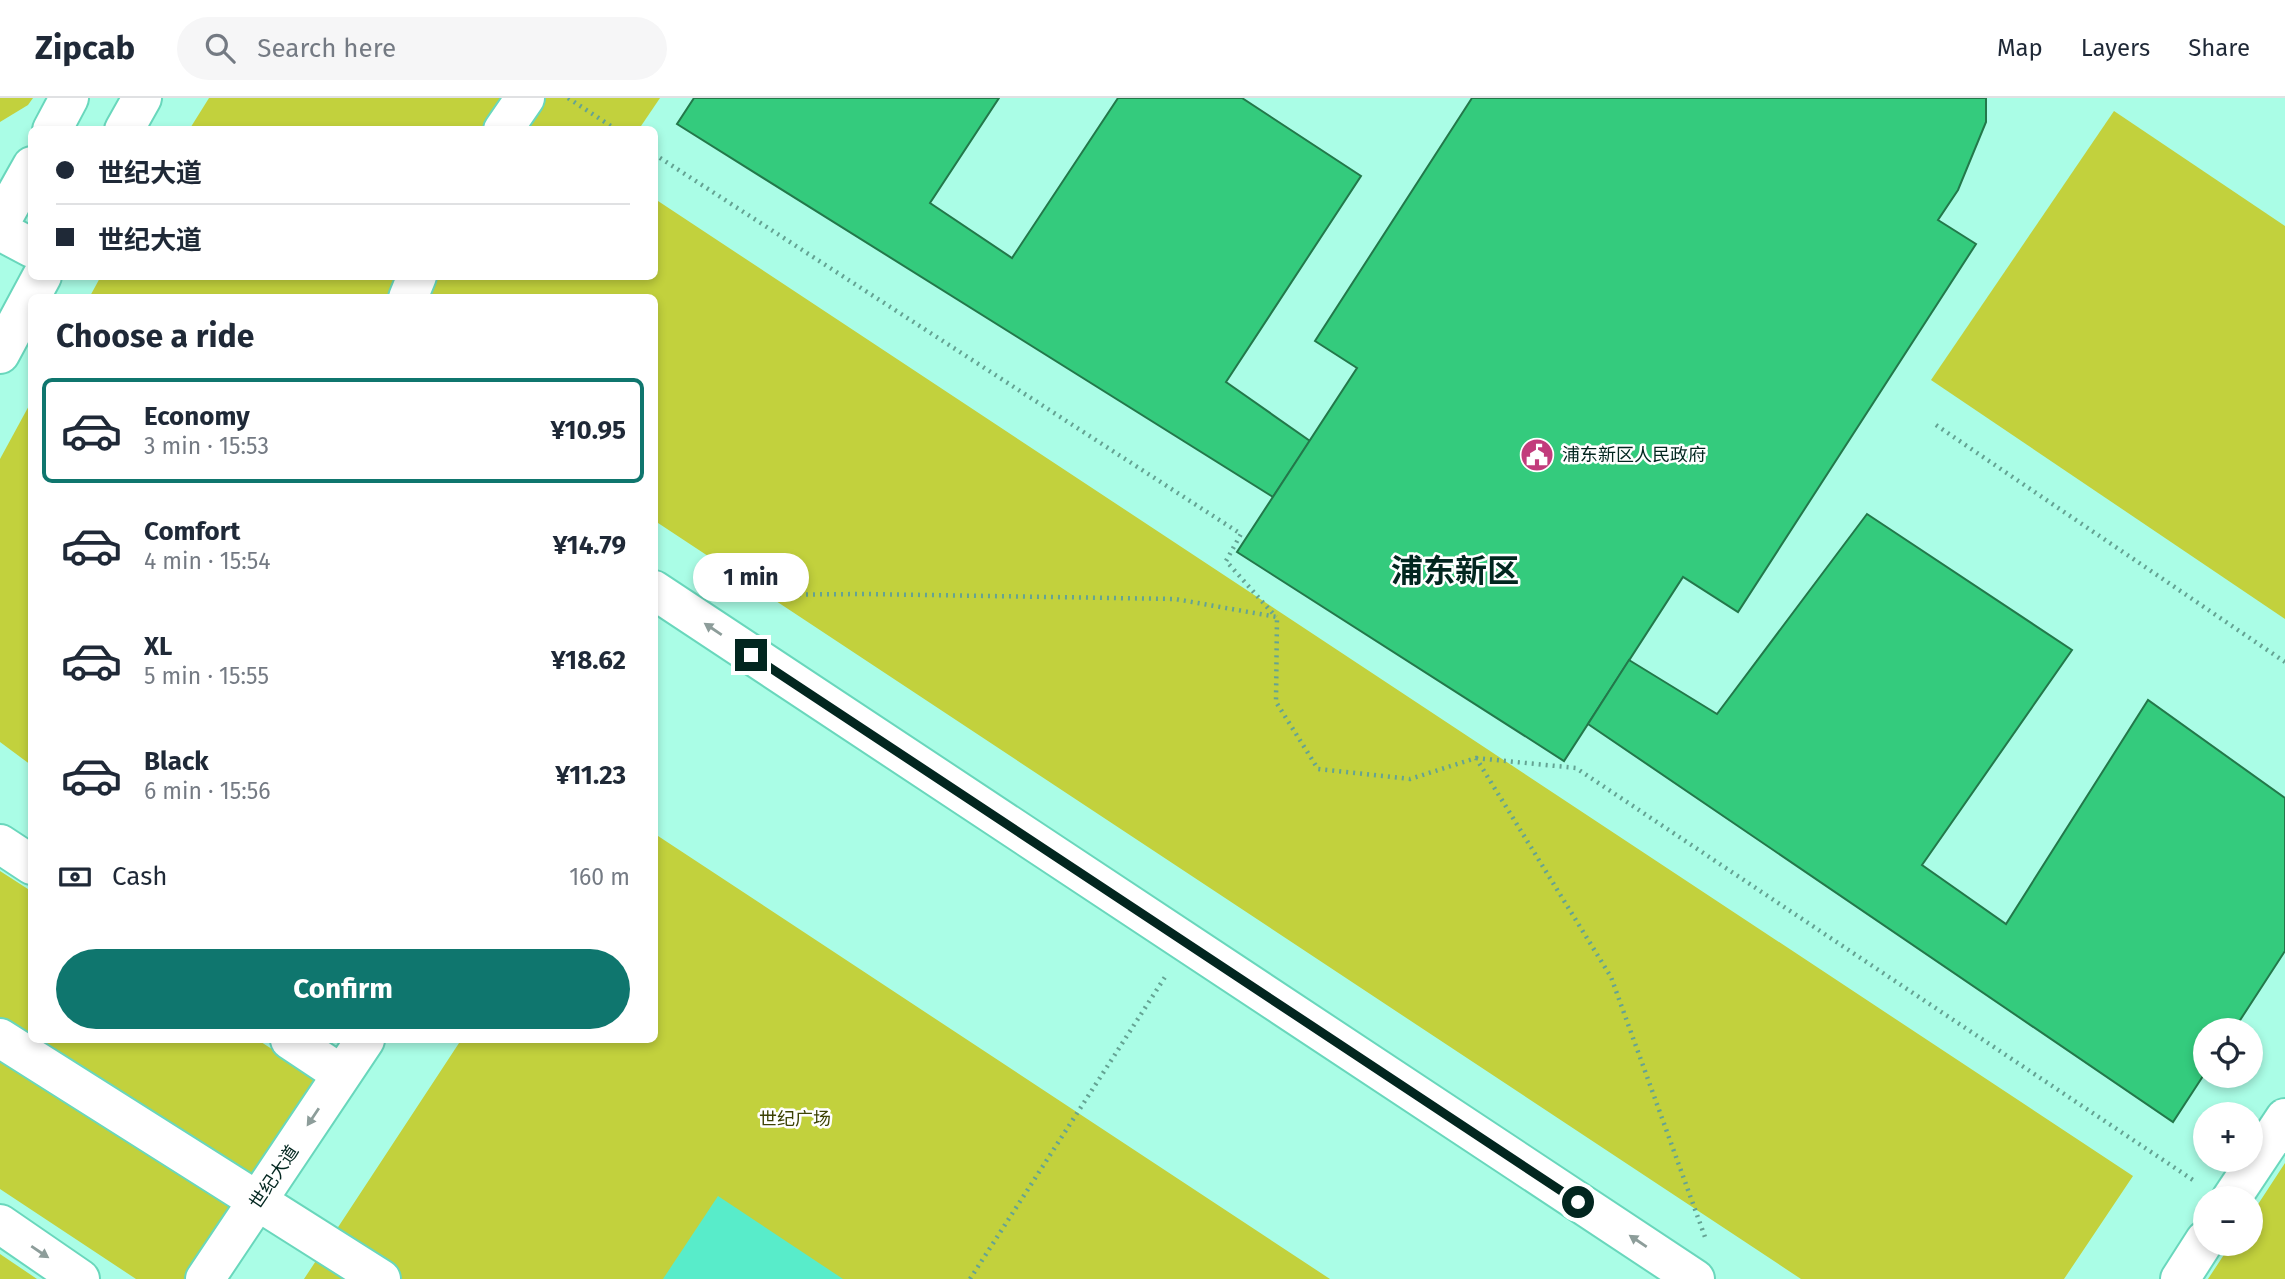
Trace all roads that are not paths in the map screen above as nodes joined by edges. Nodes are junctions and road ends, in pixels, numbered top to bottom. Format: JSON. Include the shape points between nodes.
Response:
{"nodes":[{"id":1,"x":69,"y":98,"type":"edge"},
{"id":2,"x":142,"y":98,"type":"edge"},
{"id":3,"x":525,"y":98,"type":"edge"},
{"id":4,"x":53,"y":126,"type":"edge"},
{"id":5,"x":126,"y":126,"type":"edge"},
{"id":6,"x":506,"y":126,"type":"edge"},
{"id":7,"x":28,"y":173,"type":"edge"},
{"id":8,"x":0,"y":223,"type":"edge"},
{"id":9,"x":0,"y":230,"type":"edge"},
{"id":10,"x":28,"y":245,"type":"edge"},
{"id":11,"x":28,"y":303,"type":"edge"},
{"id":12,"x":0,"y":354,"type":"edge"},
{"id":13,"x":658,"y":598,"type":"edge"},
{"id":14,"x":0,"y":844,"type":"edge"},
{"id":15,"x":28,"y":863,"type":"edge"},
{"id":16,"x":0,"y":1038,"type":"edge"},
{"id":17,"x":294,"y":1043,"type":"edge"},
{"id":18,"x":363,"y":1043,"type":"edge"},
{"id":19,"x":341,"y":1074,"type":"junction"},
{"id":20,"x":2285,"y":1118,"type":"edge"},
{"id":21,"x":2220,"y":1186,"type":"edge"},
{"id":22,"x":257,"y":1202,"type":"junction"},
{"id":23,"x":0,"y":1224,"type":"edge"},
{"id":24,"x":2195,"y":1256,"type":"edge"},
{"id":25,"x":80,"y":1279,"type":"edge"},
{"id":26,"x":205,"y":1279,"type":"edge"},
{"id":27,"x":381,"y":1279,"type":"edge"},
{"id":28,"x":1695,"y":1279,"type":"edge"},
{"id":29,"x":2180,"y":1279,"type":"edge"}],
"edges":[{"from":1,"to":4,"type":"street"},
{"from":2,"to":5,"type":"street"},
{"from":3,"to":6,"type":"street"},
{"from":7,"to":8,"type":"street"},
{"from":9,"to":10,"type":"street"},
{"from":11,"to":12,"type":"street"},
{"from":28,"to":13,"type":"street","one_way":true},
{"from":14,"to":15,"type":"street"},
{"from":16,"to":22,"type":"street"},
{"from":17,"to":19,"type":"street"},
{"from":18,"to":19,"type":"street","name":"世纪大道"},
{"from":19,"to":22,"type":"street","name":"世纪大道","one_way":true},
{"from":20,"to":21,"type":"street"},
{"from":22,"to":26,"type":"street","name":"世纪大道"},
{"from":22,"to":27,"type":"street"},
{"from":23,"to":25,"type":"street","one_way":true},
{"from":24,"to":29,"type":"street"}]}
